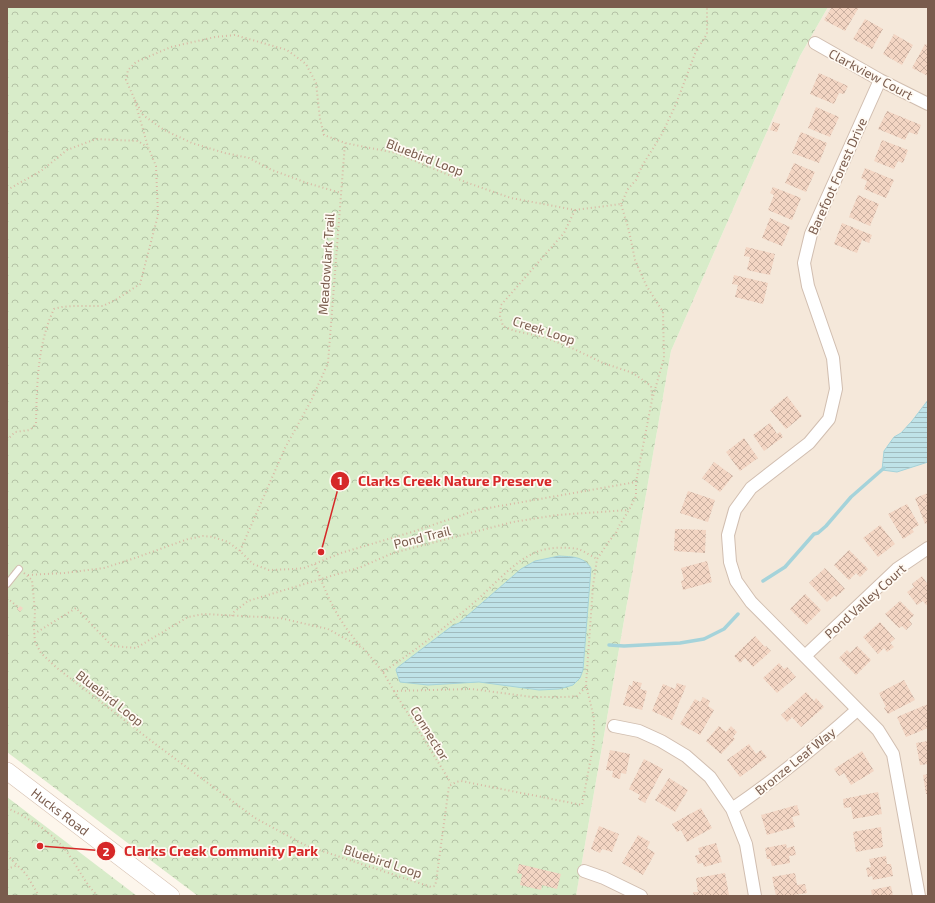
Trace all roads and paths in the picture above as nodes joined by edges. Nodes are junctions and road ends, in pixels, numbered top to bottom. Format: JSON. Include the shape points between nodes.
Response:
{"nodes":[{"id":1,"x":707,"y":7,"type":"edge"},
{"id":2,"x":815,"y":43,"type":"dead end"},
{"id":3,"x":880,"y":80,"type":"junction"},
{"id":4,"x":134,"y":98,"type":"junction"},
{"id":5,"x":928,"y":104,"type":"edge"},
{"id":6,"x":345,"y":143,"type":"junction"},
{"id":7,"x":148,"y":147,"type":"junction"},
{"id":8,"x":7,"y":190,"type":"edge"},
{"id":9,"x":341,"y":193,"type":"junction"},
{"id":10,"x":621,"y":204,"type":"junction"},
{"id":11,"x":575,"y":210,"type":"junction"},
{"id":12,"x":652,"y":400,"type":"junction"},
{"id":13,"x":7,"y":440,"type":"edge"},
{"id":14,"x":636,"y":482,"type":"junction"},
{"id":15,"x":629,"y":510,"type":"junction"},
{"id":16,"x":928,"y":548,"type":"edge"},
{"id":17,"x":240,"y":551,"type":"junction"},
{"id":18,"x":597,"y":559,"type":"junction"},
{"id":19,"x":315,"y":564,"type":"junction"},
{"id":20,"x":19,"y":569,"type":"dead end"},
{"id":21,"x":27,"y":575,"type":"joint"},
{"id":22,"x":321,"y":579,"type":"junction"},
{"id":23,"x":7,"y":584,"type":"edge"},
{"id":24,"x":7,"y":598,"type":"edge"},
{"id":25,"x":18,"y":608,"type":"dead end"},
{"id":26,"x":232,"y":616,"type":"junction"},
{"id":27,"x":34,"y":634,"type":"junction"},
{"id":28,"x":364,"y":649,"type":"junction"},
{"id":29,"x":804,"y":656,"type":"junction"},
{"id":30,"x":383,"y":672,"type":"junction"},
{"id":31,"x":586,"y":685,"type":"junction"},
{"id":32,"x":394,"y":691,"type":"junction"},
{"id":33,"x":857,"y":710,"type":"junction"},
{"id":34,"x":614,"y":726,"type":"dead end"},
{"id":35,"x":7,"y":771,"type":"edge"},
{"id":36,"x":451,"y":784,"type":"junction"},
{"id":37,"x":7,"y":808,"type":"edge"},
{"id":38,"x":732,"y":809,"type":"junction"},
{"id":39,"x":7,"y":855,"type":"edge"},
{"id":40,"x":18,"y":865,"type":"junction"},
{"id":41,"x":7,"y":869,"type":"edge"},
{"id":42,"x":584,"y":872,"type":"dead end"},
{"id":43,"x":94,"y":892,"type":"junction"},
{"id":44,"x":91,"y":895,"type":"edge"},
{"id":45,"x":39,"y":896,"type":"edge"},
{"id":46,"x":98,"y":896,"type":"edge"},
{"id":47,"x":172,"y":896,"type":"edge"},
{"id":48,"x":641,"y":896,"type":"edge"},
{"id":49,"x":755,"y":896,"type":"edge"},
{"id":50,"x":919,"y":896,"type":"edge"}],
"edges":[{"from":1,"to":10,"type":"path","via":[[707,34],[696,51],[662,134]]},
{"from":2,"to":3,"type":"street","name":"Clarkview Court"},
{"from":3,"to":5,"type":"street","name":"Clarkview Court"},
{"from":3,"to":29,"type":"street","name":"Barefoot Forest Drive","via":[[811,234],[804,263],[808,286],[833,358],[836,389],[829,419],[809,443],[751,488],[735,510],[728,535],[730,562],[736,581],[751,602]]},
{"from":4,"to":6,"type":"path","name":"Bluebird Loop","via":[[126,80],[128,70],[136,62],[171,47],[235,35],[287,50],[306,64],[316,83],[324,135]]},
{"from":4,"to":7,"type":"path"},
{"from":4,"to":9,"type":"path","via":[[143,115],[164,130],[192,143],[249,158],[293,178]]},
{"from":6,"to":9,"type":"path"},
{"from":6,"to":11,"type":"path","name":"Bluebird Loop","via":[[396,153],[511,198]]},
{"from":7,"to":8,"type":"path","via":[[138,141],[96,139],[67,150],[41,171]]},
{"from":7,"to":13,"type":"path","via":[[156,166],[158,214],[140,284],[103,306],[54,309],[38,361],[36,424],[30,430],[15,432]]},
{"from":9,"to":17,"type":"path","name":"Meadowlark Trail","via":[[328,363],[285,448]]},
{"from":10,"to":11,"type":"path","name":"Bluebird Loop"},
{"from":10,"to":12,"type":"path","via":[[635,260],[662,312],[664,358]]},
{"from":11,"to":12,"type":"path","name":"Creek Loop","via":[[564,233],[501,305],[500,316],[503,326],[544,337],[633,373],[651,386]]},
{"from":12,"to":14,"type":"path"},
{"from":14,"to":15,"type":"path","via":[[636,496]]},
{"from":14,"to":19,"type":"path","name":"Pond Trail","via":[[478,510],[341,553]]},
{"from":15,"to":18,"type":"path"},
{"from":15,"to":22,"type":"path","name":"Pond Trail","via":[[557,515],[513,522],[393,553],[361,567]]},
{"from":16,"to":29,"type":"street","name":"Pond Valley Court","via":[[897,569]]},
{"from":17,"to":19,"type":"path","name":"Pond Trail","via":[[253,564],[269,570],[294,569]]},
{"from":17,"to":21,"type":"path","name":"Pond Trail","via":[[228,542],[202,536],[104,568]]},
{"from":18,"to":30,"type":"path","via":[[579,550],[559,548],[540,550],[528,556],[415,651]]},
{"from":18,"to":31,"type":"path"},
{"from":19,"to":22,"type":"path"},
{"from":20,"to":23,"type":"lane"},
{"from":21,"to":27,"type":"path","name":"Bluebird Loop","via":[[32,580],[34,589]]},
{"from":22,"to":26,"type":"path","name":"Pond Trail","via":[[248,601]]},
{"from":22,"to":28,"type":"path","via":[[338,616],[350,635]]},
{"from":24,"to":25,"type":"path"},
{"from":26,"to":27,"type":"path","via":[[204,614],[188,618],[136,648],[112,646],[76,608]]},
{"from":26,"to":28,"type":"path","via":[[280,618],[328,629]]},
{"from":27,"to":36,"type":"path","name":"Bluebird Loop","via":[[41,653],[57,668],[255,818],[307,846],[434,886]]},
{"from":28,"to":30,"type":"path"},
{"from":29,"to":33,"type":"street"},
{"from":30,"to":32,"type":"path"},
{"from":31,"to":32,"type":"path","via":[[577,696],[532,697],[472,689]]},
{"from":31,"to":36,"type":"path","via":[[595,730],[582,805],[461,781]]},
{"from":32,"to":36,"type":"path","name":"Connector"},
{"from":33,"to":38,"type":"street","name":"Bronze Leaf Way","via":[[773,781]]},
{"from":33,"to":50,"type":"street","via":[[878,730],[892,754]]},
{"from":34,"to":38,"type":"street","via":[[639,731],[661,740],[686,756],[710,777]]},
{"from":35,"to":47,"type":"main road","name":"Hucks Road"},
{"from":37,"to":43,"type":"path","via":[[46,831],[60,844]]},
{"from":38,"to":49,"type":"street","via":[[746,844]]},
{"from":39,"to":40,"type":"path"},
{"from":40,"to":41,"type":"path"},
{"from":40,"to":45,"type":"path","via":[[29,877]]},
{"from":42,"to":48,"type":"street","via":[[604,878]]},
{"from":43,"to":44,"type":"path"},
{"from":43,"to":46,"type":"path"}]}
